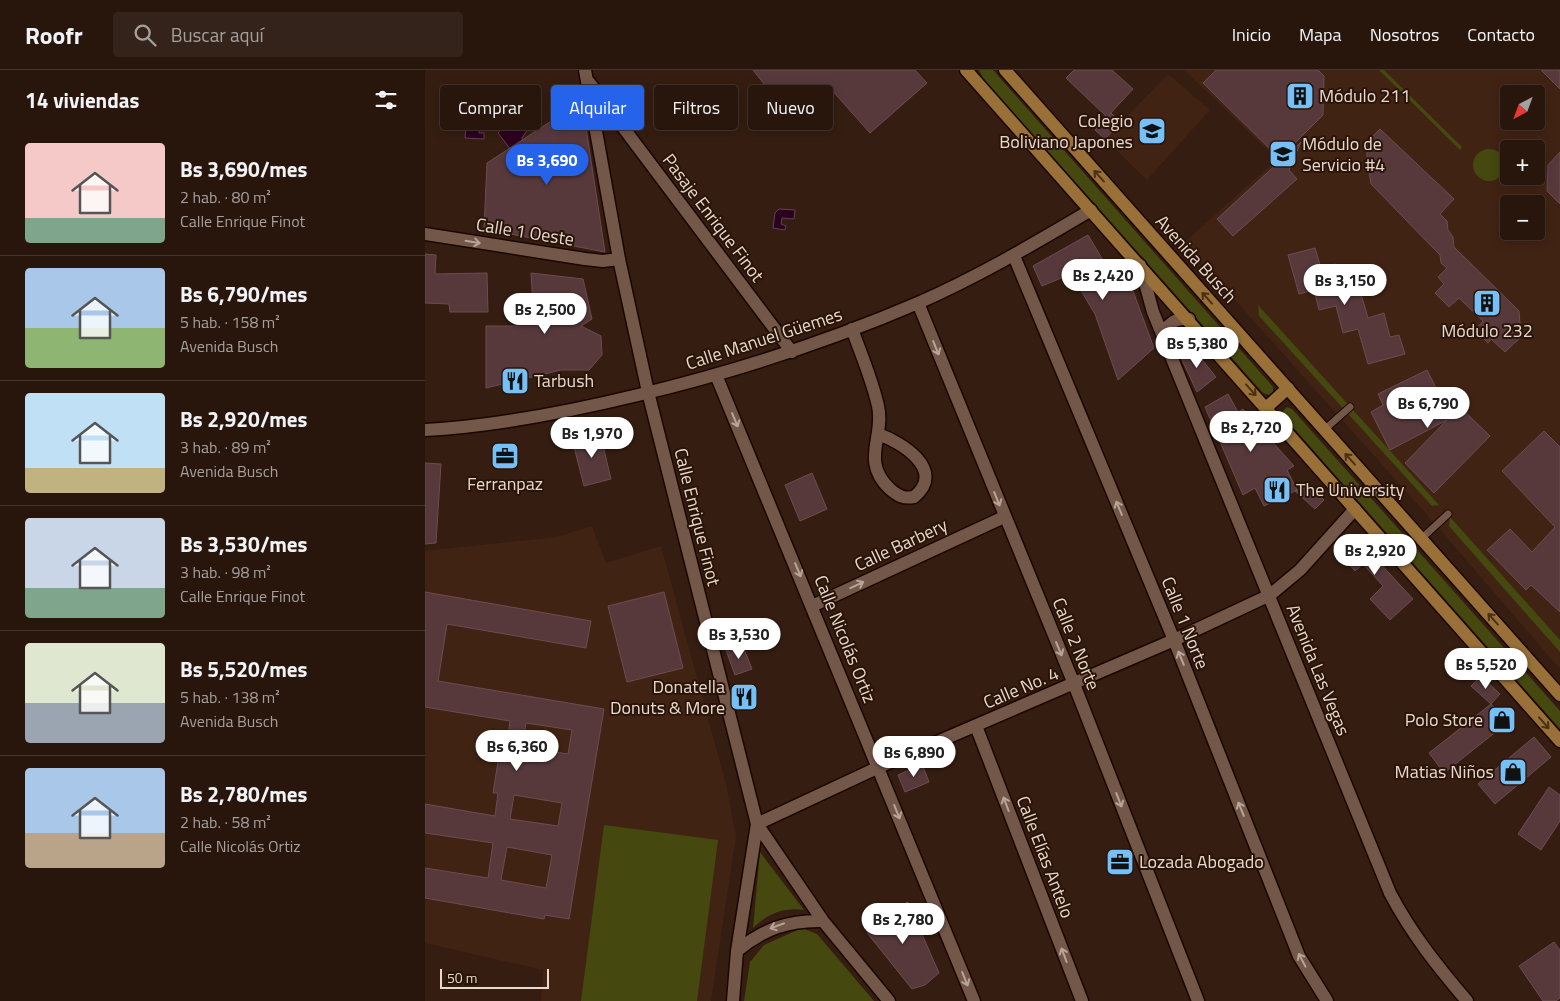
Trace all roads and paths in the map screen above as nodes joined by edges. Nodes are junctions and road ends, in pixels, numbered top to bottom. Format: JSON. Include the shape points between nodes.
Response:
{"nodes":[{"id":1,"x":966,"y":70,"type":"edge"},
{"id":2,"x":1005,"y":70,"type":"edge"},
{"id":3,"x":586,"y":75,"type":"edge"},
{"id":4,"x":1091,"y":210,"type":"junction"},
{"id":5,"x":425,"y":234,"type":"edge"},
{"id":6,"x":1013,"y":256,"type":"junction"},
{"id":7,"x":619,"y":259,"type":"junction"},
{"id":8,"x":1140,"y":265,"type":"junction"},
{"id":9,"x":918,"y":303,"type":"junction"},
{"id":10,"x":1189,"y":320,"type":"junction"},
{"id":11,"x":852,"y":329,"type":"junction"},
{"id":12,"x":1164,"y":336,"type":"junction"},
{"id":13,"x":792,"y":352,"type":"junction"},
{"id":14,"x":716,"y":375,"type":"junction"},
{"id":15,"x":1288,"y":388,"type":"junction"},
{"id":16,"x":648,"y":392,"type":"junction"},
{"id":17,"x":1267,"y":407,"type":"junction"},
{"id":18,"x":1350,"y":407,"type":"dead end"},
{"id":19,"x":425,"y":430,"type":"edge"},
{"id":20,"x":1324,"y":430,"type":"junction"},
{"id":21,"x":877,"y":434,"type":"junction"},
{"id":22,"x":1355,"y":509,"type":"junction"},
{"id":23,"x":1448,"y":514,"type":"dead end"},
{"id":24,"x":1004,"y":517,"type":"junction"},
{"id":25,"x":1421,"y":539,"type":"junction"},
{"id":26,"x":1270,"y":595,"type":"junction"},
{"id":27,"x":813,"y":606,"type":"junction"},
{"id":28,"x":1173,"y":640,"type":"junction"},
{"id":29,"x":1074,"y":684,"type":"junction"},
{"id":30,"x":1560,"y":695,"type":"edge"},
{"id":31,"x":976,"y":726,"type":"junction"},
{"id":32,"x":1560,"y":741,"type":"edge"},
{"id":33,"x":879,"y":767,"type":"junction"},
{"id":34,"x":757,"y":824,"type":"junction"},
{"id":35,"x":823,"y":921,"type":"junction"},
{"id":36,"x":737,"y":951,"type":"junction"},
{"id":37,"x":733,"y":1001,"type":"edge"},
{"id":38,"x":889,"y":1001,"type":"edge"},
{"id":39,"x":974,"y":1001,"type":"edge"},
{"id":40,"x":1082,"y":1001,"type":"edge"},
{"id":41,"x":1198,"y":1001,"type":"edge"},
{"id":42,"x":1327,"y":1001,"type":"edge"},
{"id":43,"x":1467,"y":1001,"type":"edge"}],
"edges":[{"from":1,"to":4,"type":"main road"},
{"from":15,"to":2,"type":"main road","name":"Avenida Busch","one_way":true},
{"from":3,"to":7,"type":"street","name":"Calle Enrique Finot"},
{"from":3,"to":13,"type":"street","name":"Pasaje Enrique Finot"},
{"from":4,"to":6,"type":"street","name":"Calle Manuel Güemes"},
{"from":4,"to":8,"type":"main road"},
{"from":5,"to":7,"type":"street","name":"Calle 1 Oeste","one_way":true,"via":[[585,259]]},
{"from":6,"to":9,"type":"street","name":"Calle Manuel Güemes"},
{"from":28,"to":6,"type":"street","name":"Calle 1 Norte","one_way":true},
{"from":7,"to":16,"type":"street","name":"Calle Enrique Finot"},
{"from":8,"to":10,"type":"main road"},
{"from":8,"to":12,"type":"street","name":"Avenida Las Vegas","via":[[1153,312]]},
{"from":9,"to":11,"type":"street","name":"Calle Manuel Güemes"},
{"from":9,"to":24,"type":"street","name":"Calle 2 Norte","one_way":true},
{"from":10,"to":12,"type":"street","via":[[1172,322]]},
{"from":10,"to":17,"type":"main road","one_way":true},
{"from":11,"to":13,"type":"street","name":"Calle Manuel Güemes"},
{"from":11,"to":21,"type":"street","via":[[878,408],[880,428]]},
{"from":12,"to":26,"type":"street","name":"Avenida Las Vegas"},
{"from":13,"to":14,"type":"street","name":"Calle Manuel Güemes"},
{"from":14,"to":16,"type":"street","name":"Calle Manuel Güemes"},
{"from":14,"to":27,"type":"street","name":"Calle Nicolás Ortiz","one_way":true},
{"from":15,"to":17,"type":"main road"},
{"from":15,"to":20,"type":"main road","name":"Avenida Busch"},
{"from":16,"to":19,"type":"street","name":"Calle Manuel Güemes","via":[[509,422]]},
{"from":16,"to":34,"type":"street","name":"Calle Enrique Finot"},
{"from":17,"to":22,"type":"main road"},
{"from":18,"to":20,"type":"lane"},
{"from":25,"to":20,"type":"main road","name":"Avenida Busch","one_way":true},
{"from":21,"to":21,"type":"street","via":[[873,458],[877,472],[896,494],[914,497],[923,486],[919,459],[904,446]]},
{"from":22,"to":26,"type":"street","name":"Calle No. 4","via":[[1300,570]]},
{"from":22,"to":32,"type":"main road","one_way":true},
{"from":23,"to":25,"type":"lane"},
{"from":27,"to":24,"type":"street","name":"Calle Barbery","one_way":true},
{"from":24,"to":29,"type":"street","name":"Calle 2 Norte","one_way":true},
{"from":30,"to":25,"type":"main road","name":"Avenida Busch","one_way":true},
{"from":26,"to":28,"type":"street","name":"Calle No. 4"},
{"from":26,"to":43,"type":"street","name":"Avenida Las Vegas","via":[[1390,893],[1409,928]]},
{"from":27,"to":33,"type":"street","name":"Calle Nicolás Ortiz"},
{"from":28,"to":29,"type":"street","name":"Calle No. 4"},
{"from":42,"to":28,"type":"street","name":"Calle 1 Norte","one_way":true,"via":[[1299,956]]},
{"from":29,"to":31,"type":"street","name":"Calle No. 4"},
{"from":29,"to":41,"type":"street","name":"Calle 2 Norte","one_way":true},
{"from":31,"to":33,"type":"street","name":"Calle No. 4"},
{"from":40,"to":31,"type":"street","name":"Calle Elías Antelo","one_way":true},
{"from":33,"to":34,"type":"street","name":"Calle No. 4"},
{"from":33,"to":39,"type":"street","name":"Calle Nicolás Ortiz","one_way":true},
{"from":34,"to":35,"type":"street"},
{"from":34,"to":36,"type":"street","name":"Calle Enrique Finot"},
{"from":35,"to":36,"type":"street","one_way":true,"via":[[786,923],[760,934]]},
{"from":35,"to":38,"type":"street"},
{"from":36,"to":37,"type":"street","name":"Calle Enrique Finot"}]}
